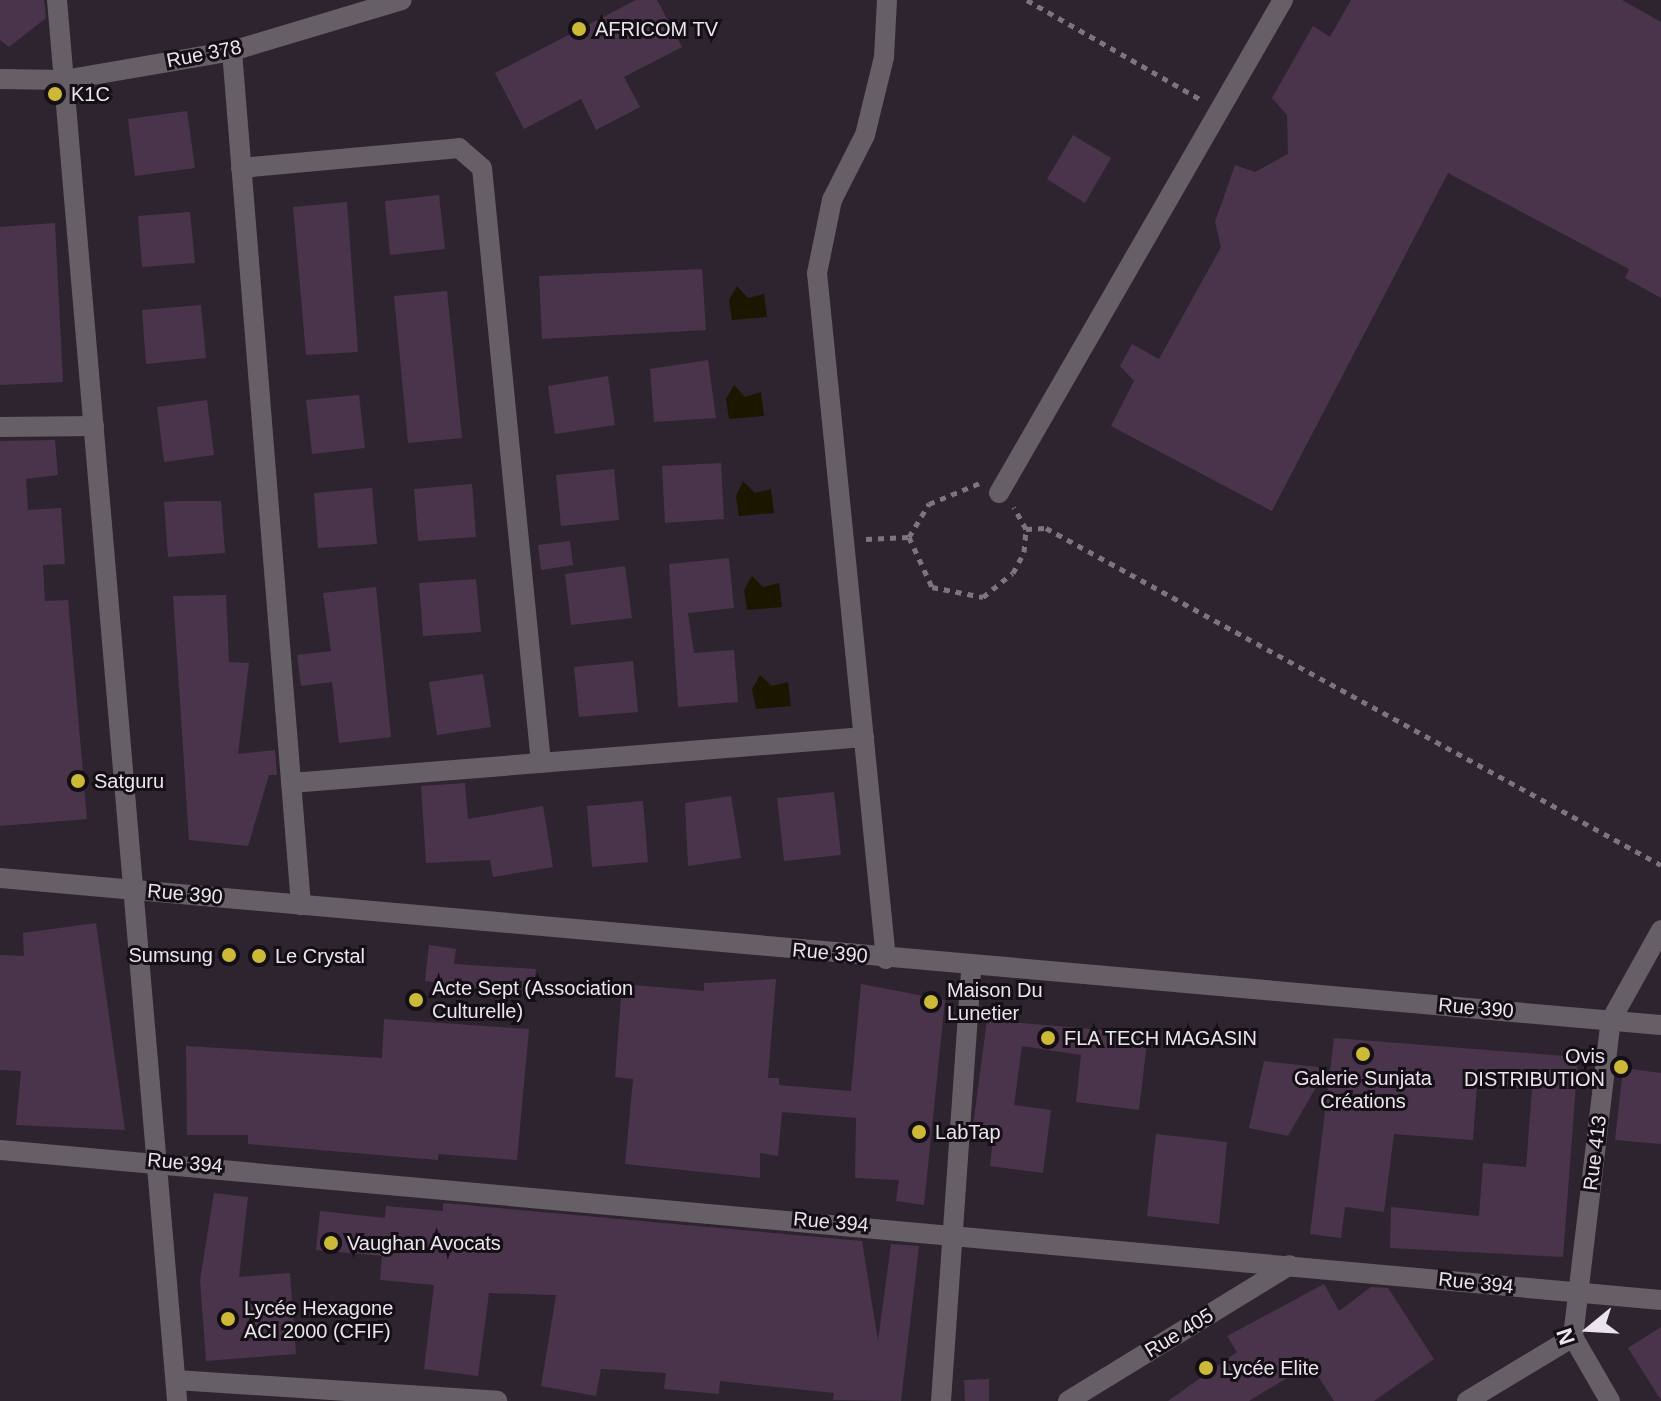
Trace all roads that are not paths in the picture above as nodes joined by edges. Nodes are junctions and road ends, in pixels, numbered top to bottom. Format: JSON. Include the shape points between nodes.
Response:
{"nodes":[{"id":1,"x":57,"y":0,"type":"edge"},
{"id":2,"x":402,"y":0,"type":"edge"},
{"id":3,"x":887,"y":0,"type":"edge"},
{"id":4,"x":1283,"y":0,"type":"edge"},
{"id":5,"x":232,"y":51,"type":"junction"},
{"id":6,"x":0,"y":79,"type":"edge"},
{"id":7,"x":64,"y":80,"type":"junction"},
{"id":8,"x":241,"y":168,"type":"junction"},
{"id":9,"x":94,"y":426,"type":"junction"},
{"id":10,"x":0,"y":427,"type":"edge"},
{"id":11,"x":999,"y":493,"type":"road end"},
{"id":12,"x":864,"y":737,"type":"junction"},
{"id":13,"x":541,"y":763,"type":"junction"},
{"id":14,"x":291,"y":783,"type":"junction"},
{"id":15,"x":0,"y":878,"type":"edge"},
{"id":16,"x":134,"y":890,"type":"junction"},
{"id":17,"x":301,"y":905,"type":"junction"},
{"id":18,"x":1661,"y":930,"type":"edge"},
{"id":19,"x":886,"y":959,"type":"junction"},
{"id":20,"x":971,"y":967,"type":"junction"},
{"id":21,"x":1611,"y":1020,"type":"junction"},
{"id":22,"x":1661,"y":1025,"type":"edge"},
{"id":23,"x":0,"y":1150,"type":"edge"},
{"id":24,"x":157,"y":1160,"type":"junction"},
{"id":25,"x":952,"y":1233,"type":"junction"},
{"id":26,"x":1290,"y":1265,"type":"junction"},
{"id":27,"x":1578,"y":1293,"type":"junction"},
{"id":28,"x":1661,"y":1300,"type":"edge"},
{"id":29,"x":1573,"y":1337,"type":"junction"},
{"id":30,"x":176,"y":1380,"type":"junction"},
{"id":31,"x":177,"y":1401,"type":"edge"},
{"id":32,"x":497,"y":1401,"type":"edge"},
{"id":33,"x":941,"y":1401,"type":"edge"},
{"id":34,"x":1068,"y":1401,"type":"edge"},
{"id":35,"x":1467,"y":1401,"type":"edge"},
{"id":36,"x":1610,"y":1401,"type":"edge"}],
"edges":[{"from":1,"to":7,"type":"street"},
{"from":2,"to":5,"type":"street","name":"Rue 378"},
{"from":3,"to":12,"type":"street","via":[[884,57],[865,135],[832,200],[817,273]]},
{"from":4,"to":11,"type":"street"},
{"from":5,"to":7,"type":"street","name":"Rue 378"},
{"from":5,"to":8,"type":"street"},
{"from":6,"to":7,"type":"street","name":"Rue 378"},
{"from":7,"to":9,"type":"street"},
{"from":8,"to":13,"type":"street","via":[[459,148],[482,168]]},
{"from":8,"to":14,"type":"street"},
{"from":9,"to":10,"type":"street"},
{"from":9,"to":16,"type":"street"},
{"from":12,"to":13,"type":"street"},
{"from":12,"to":19,"type":"street"},
{"from":13,"to":14,"type":"street"},
{"from":14,"to":17,"type":"street"},
{"from":15,"to":16,"type":"street","name":"Rue 390"},
{"from":16,"to":17,"type":"street","name":"Rue 390"},
{"from":16,"to":24,"type":"street"},
{"from":17,"to":19,"type":"street","name":"Rue 390"},
{"from":18,"to":21,"type":"street","name":"Rue 413"},
{"from":19,"to":20,"type":"street","name":"Rue 390"},
{"from":20,"to":21,"type":"street","name":"Rue 390"},
{"from":20,"to":25,"type":"street"},
{"from":21,"to":22,"type":"street","name":"Rue 390"},
{"from":21,"to":27,"type":"street","name":"Rue 413"},
{"from":23,"to":24,"type":"street","name":"Rue 394"},
{"from":24,"to":25,"type":"street","name":"Rue 394"},
{"from":24,"to":30,"type":"street"},
{"from":25,"to":26,"type":"street","name":"Rue 394"},
{"from":25,"to":33,"type":"street"},
{"from":26,"to":27,"type":"street","name":"Rue 394"},
{"from":26,"to":34,"type":"street","name":"Rue 405"},
{"from":27,"to":28,"type":"street","name":"Rue 394"},
{"from":27,"to":29,"type":"street","name":"Rue 413"},
{"from":29,"to":35,"type":"street"},
{"from":29,"to":36,"type":"street"},
{"from":30,"to":31,"type":"street"},
{"from":30,"to":32,"type":"street"}]}
